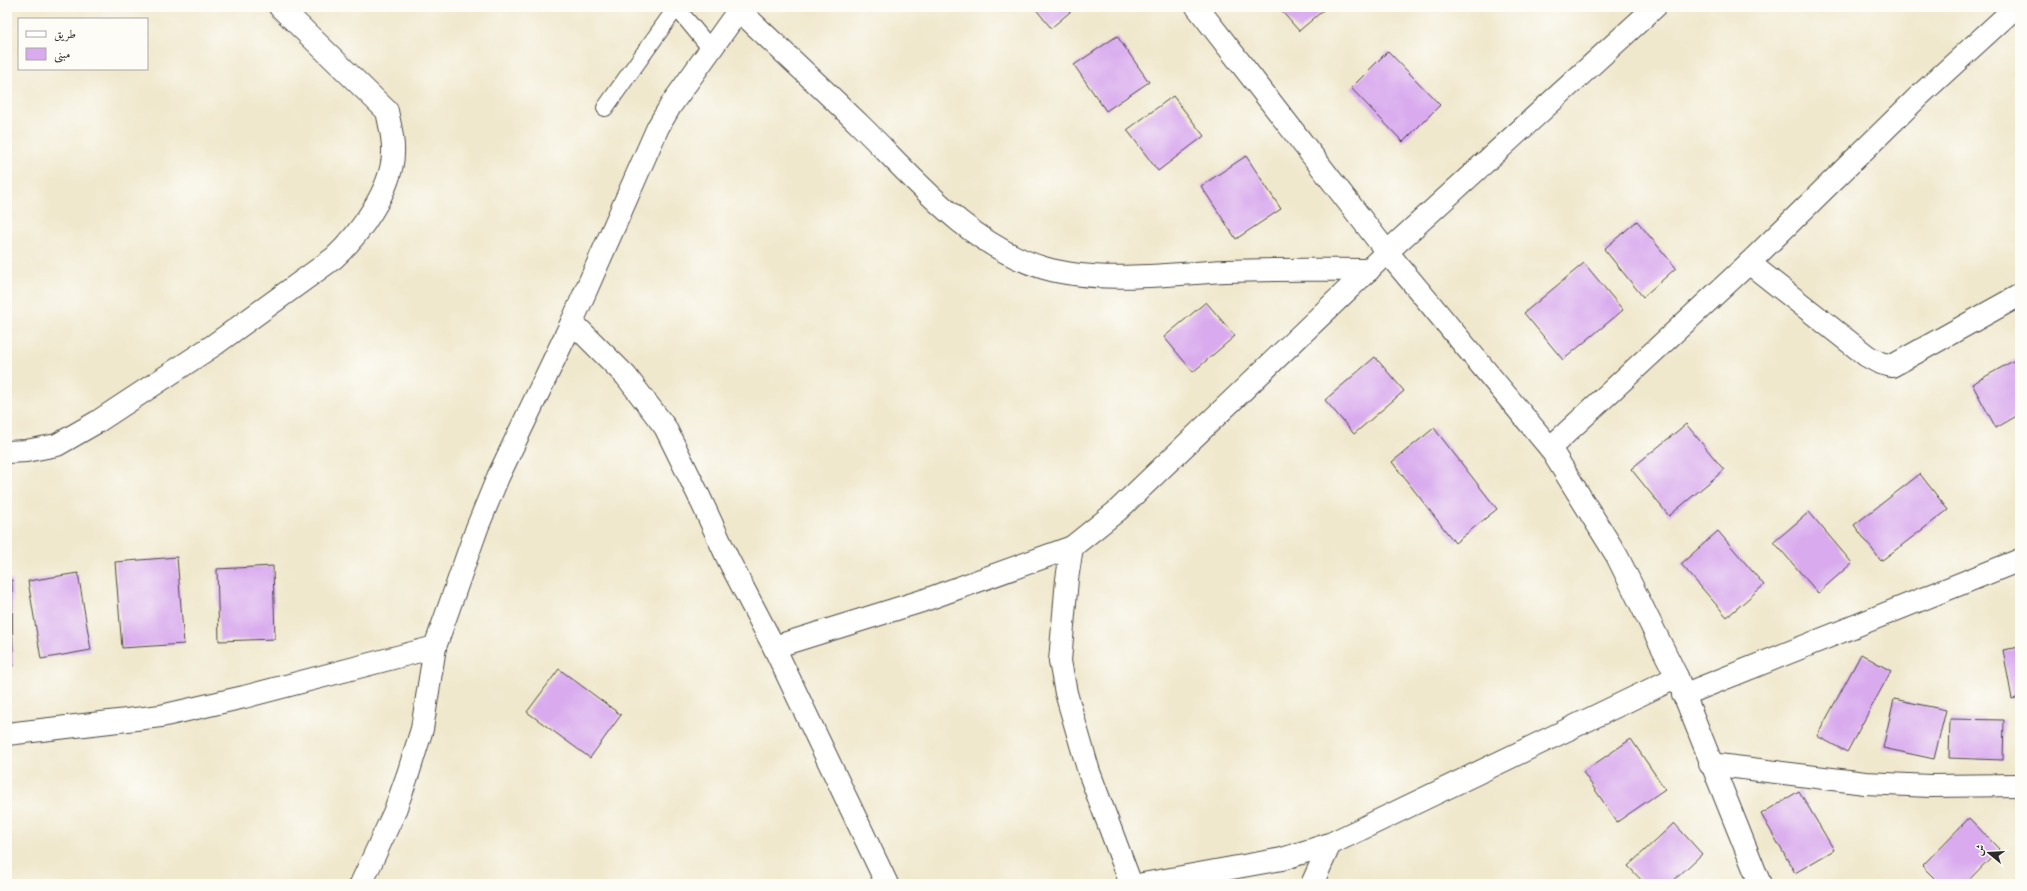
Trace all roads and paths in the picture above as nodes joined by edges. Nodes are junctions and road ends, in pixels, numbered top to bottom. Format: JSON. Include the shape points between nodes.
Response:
{"nodes":[{"id":1,"x":280,"y":7,"type":"edge"},
{"id":2,"x":676,"y":7,"type":"edge"},
{"id":3,"x":1197,"y":7,"type":"edge"},
{"id":4,"x":1655,"y":7,"type":"edge"},
{"id":5,"x":2016,"y":7,"type":"edge"},
{"id":6,"x":740,"y":9,"type":"edge"},
{"id":7,"x":710,"y":48,"type":"junction"},
{"id":8,"x":605,"y":108,"type":"dead end"},
{"id":9,"x":1388,"y":252,"type":"junction"},
{"id":10,"x":1748,"y":263,"type":"junction"},
{"id":11,"x":1369,"y":270,"type":"junction"},
{"id":12,"x":2020,"y":295,"type":"edge"},
{"id":13,"x":572,"y":322,"type":"junction"},
{"id":14,"x":1550,"y":448,"type":"junction"},
{"id":15,"x":7,"y":452,"type":"edge"},
{"id":16,"x":1072,"y":547,"type":"junction"},
{"id":17,"x":2020,"y":560,"type":"edge"},
{"id":18,"x":435,"y":647,"type":"junction"},
{"id":19,"x":774,"y":647,"type":"junction"},
{"id":20,"x":1680,"y":686,"type":"junction"},
{"id":21,"x":7,"y":734,"type":"edge"},
{"id":22,"x":1710,"y":764,"type":"junction"},
{"id":23,"x":2020,"y":785,"type":"edge"},
{"id":24,"x":1330,"y":844,"type":"junction"},
{"id":25,"x":362,"y":884,"type":"edge"},
{"id":26,"x":887,"y":884,"type":"edge"},
{"id":27,"x":1131,"y":884,"type":"edge"},
{"id":28,"x":1143,"y":884,"type":"edge"},
{"id":29,"x":1312,"y":884,"type":"edge"},
{"id":30,"x":1760,"y":884,"type":"edge"}],
"edges":[{"from":1,"to":15,"type":"street","via":[[387,112],[392,132],[393,155],[386,184],[367,218],[350,243],[334,258],[214,345],[97,422],[57,445]]},
{"from":2,"to":7,"type":"lane"},
{"from":2,"to":8,"type":"lane"},
{"from":3,"to":9,"type":"street"},
{"from":4,"to":9,"type":"street"},
{"from":5,"to":10,"type":"street","via":[[1919,96]]},
{"from":6,"to":7,"type":"street"},
{"from":6,"to":11,"type":"street","via":[[944,209],[998,247],[1022,260],[1045,268],[1070,272],[1136,276],[1229,271]]},
{"from":7,"to":13,"type":"street","via":[[658,127]]},
{"from":9,"to":11,"type":"street"},
{"from":9,"to":14,"type":"street"},
{"from":10,"to":12,"type":"street","via":[[1867,356],[1892,366]]},
{"from":10,"to":14,"type":"street"},
{"from":11,"to":16,"type":"street","via":[[1117,511]]},
{"from":13,"to":18,"type":"street","via":[[498,477],[458,578]]},
{"from":13,"to":19,"type":"street","via":[[626,376],[665,427],[728,559]]},
{"from":14,"to":20,"type":"street","via":[[1617,556]]},
{"from":16,"to":19,"type":"street","via":[[922,601]]},
{"from":16,"to":27,"type":"street","via":[[1060,660],[1066,693],[1089,772]]},
{"from":17,"to":20,"type":"street"},
{"from":18,"to":21,"type":"street","via":[[161,716]]},
{"from":18,"to":25,"type":"street","via":[[422,729],[394,813]]},
{"from":19,"to":26,"type":"street"},
{"from":20,"to":22,"type":"street"},
{"from":20,"to":24,"type":"street"},
{"from":22,"to":23,"type":"street","via":[[1865,783],[1930,786]]},
{"from":22,"to":30,"type":"street"},
{"from":24,"to":28,"type":"street","via":[[1282,859]]},
{"from":24,"to":29,"type":"street"}]}
